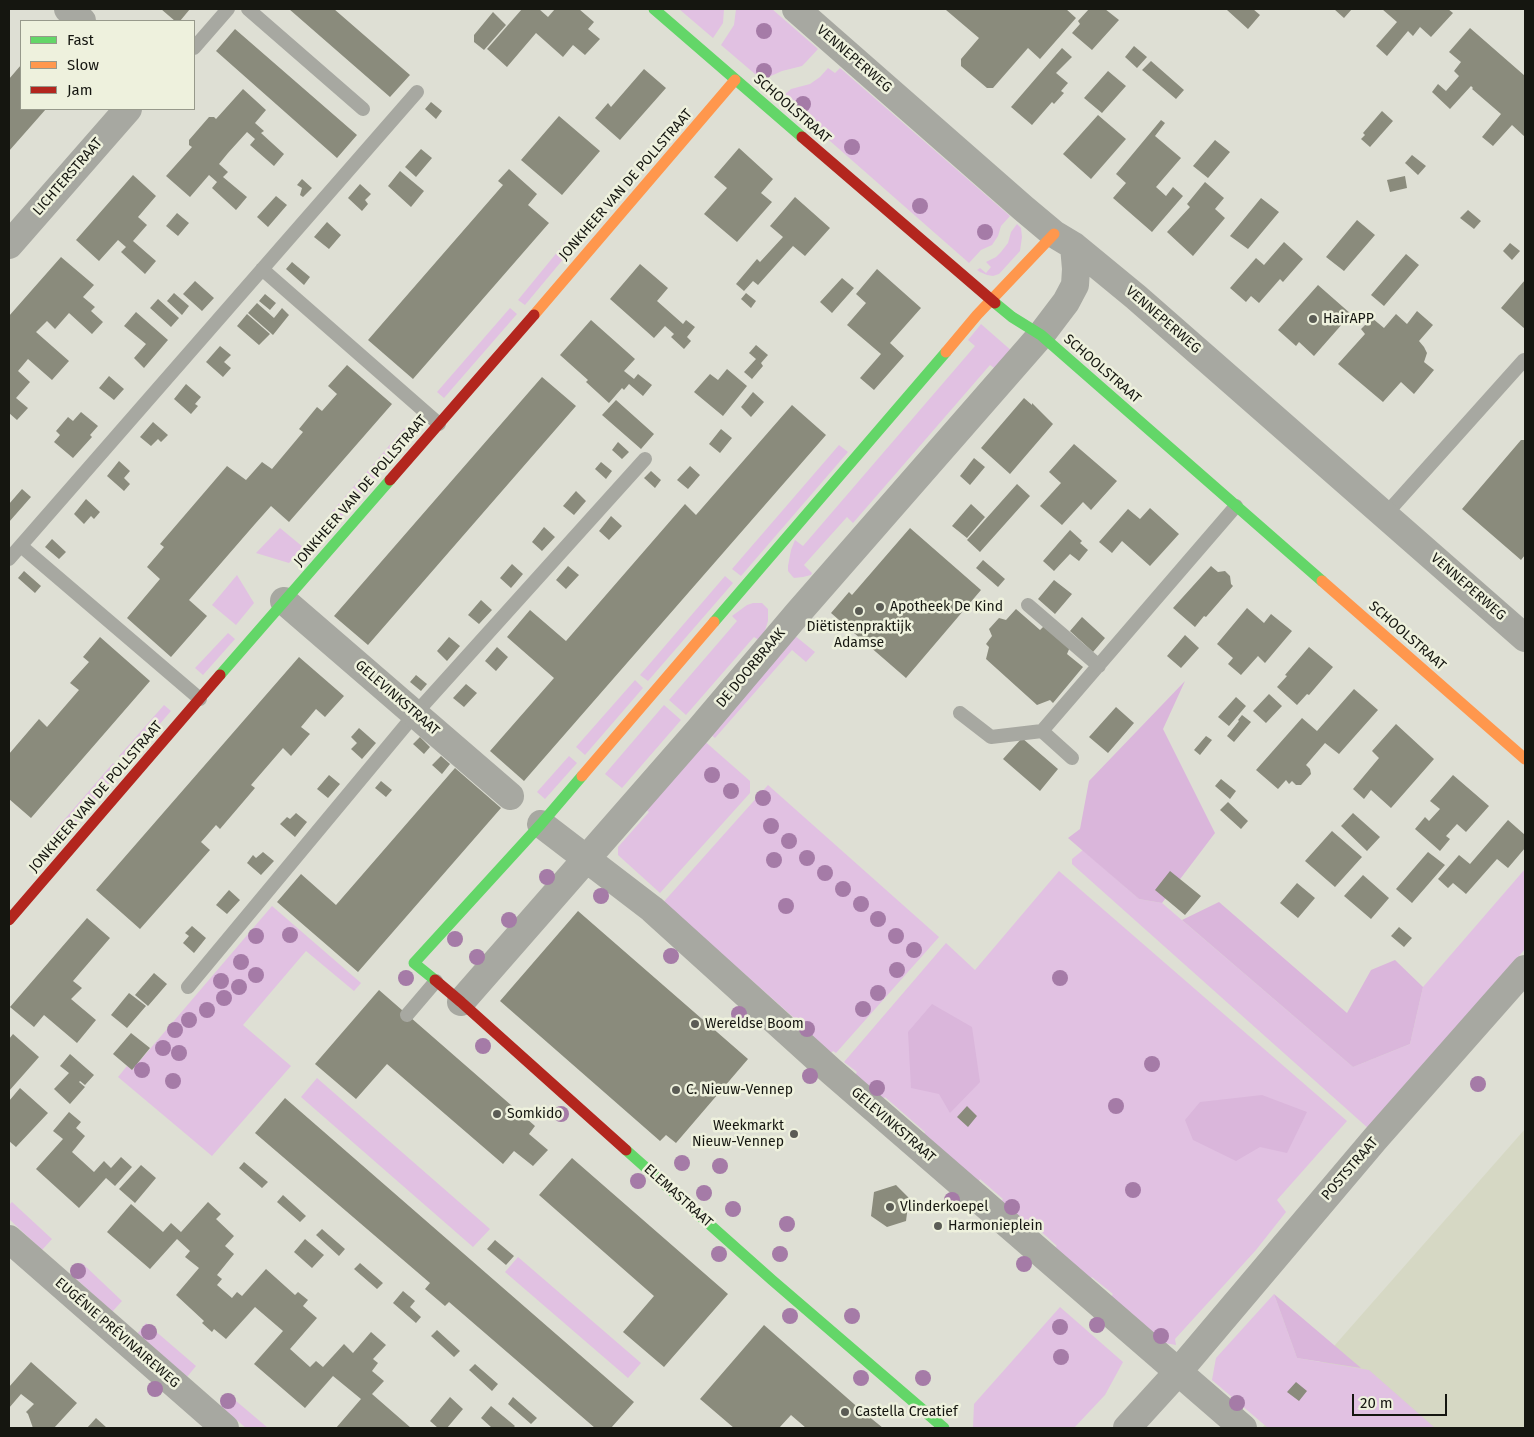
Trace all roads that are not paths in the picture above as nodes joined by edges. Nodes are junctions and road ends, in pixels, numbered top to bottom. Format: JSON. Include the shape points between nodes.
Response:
{"nodes":[{"id":1,"x":68,"y":9,"type":"edge"},
{"id":2,"x":228,"y":9,"type":"edge"},
{"id":3,"x":248,"y":9,"type":"edge"},
{"id":4,"x":654,"y":9,"type":"edge"},
{"id":5,"x":796,"y":9,"type":"edge"},
{"id":6,"x":81,"y":20,"type":"edge"},
{"id":7,"x":195,"y":47,"type":"edge"},
{"id":8,"x":735,"y":80,"type":"junction"},
{"id":9,"x":417,"y":92,"type":"dead end"},
{"id":10,"x":363,"y":109,"type":"dead end"},
{"id":11,"x":127,"y":110,"type":"edge"},
{"id":12,"x":1064,"y":240,"type":"junction"},
{"id":13,"x":9,"y":245,"type":"edge"},
{"id":14,"x":262,"y":269,"type":"junction"},
{"id":15,"x":991,"y":300,"type":"junction"},
{"id":16,"x":1034,"y":342,"type":"junction"},
{"id":17,"x":1524,"y":360,"type":"dead end"},
{"id":18,"x":439,"y":424,"type":"junction"},
{"id":19,"x":645,"y":459,"type":"dead end"},
{"id":20,"x":1236,"y":506,"type":"junction"},
{"id":21,"x":1385,"y":515,"type":"junction"},
{"id":22,"x":21,"y":546,"type":"junction"},
{"id":23,"x":9,"y":559,"type":"edge"},
{"id":24,"x":284,"y":602,"type":"junction"},
{"id":25,"x":1028,"y":605,"type":"dead end"},
{"id":26,"x":1525,"y":638,"type":"edge"},
{"id":27,"x":1099,"y":666,"type":"junction"},
{"id":28,"x":200,"y":699,"type":"junction"},
{"id":29,"x":960,"y":712,"type":"dead end"},
{"id":30,"x":415,"y":714,"type":"junction"},
{"id":31,"x":1042,"y":732,"type":"junction"},
{"id":32,"x":1072,"y":758,"type":"dead end"},
{"id":33,"x":1525,"y":759,"type":"edge"},
{"id":34,"x":510,"y":796,"type":"dead end"},
{"id":35,"x":541,"y":824,"type":"junction"},
{"id":36,"x":584,"y":859,"type":"junction"},
{"id":37,"x":9,"y":920,"type":"edge"},
{"id":38,"x":1525,"y":969,"type":"edge"},
{"id":39,"x":436,"y":981,"type":"junction"},
{"id":40,"x":188,"y":987,"type":"dead end"},
{"id":41,"x":461,"y":1002,"type":"junction"},
{"id":42,"x":407,"y":1015,"type":"dead end"},
{"id":43,"x":9,"y":1238,"type":"edge"},
{"id":44,"x":1178,"y":1372,"type":"junction"},
{"id":45,"x":225,"y":1428,"type":"edge"},
{"id":46,"x":944,"y":1428,"type":"edge"},
{"id":47,"x":1127,"y":1428,"type":"edge"},
{"id":48,"x":1243,"y":1428,"type":"edge"}],
"edges":[{"from":1,"to":6,"type":"street"},
{"from":2,"to":7,"type":"lane"},
{"from":3,"to":10,"type":"lane"},
{"from":4,"to":8,"type":"street","name":"SCHOOLSTRAAT"},
{"from":5,"to":12,"type":"street","name":"VENNEPERWEG"},
{"from":8,"to":15,"type":"street","name":"SCHOOLSTRAAT"},
{"from":8,"to":18,"type":"street","name":"JONKHEER VAN DE POLLSTRAAT"},
{"from":9,"to":14,"type":"lane"},
{"from":11,"to":13,"type":"street","name":"LICHTERSTRAAT"},
{"from":12,"to":15,"type":"street"},
{"from":12,"to":16,"type":"street","name":"DE DOORBRAAK","via":[[1076,269],[1075,285],[1066,302]]},
{"from":12,"to":21,"type":"street","name":"VENNEPERWEG","via":[[1136,297]]},
{"from":14,"to":18,"type":"lane"},
{"from":14,"to":22,"type":"lane"},
{"from":15,"to":16,"type":"street","name":"SCHOOLSTRAAT","via":[[1012,317]]},
{"from":15,"to":35,"type":"street"},
{"from":16,"to":20,"type":"street","name":"SCHOOLSTRAAT"},
{"from":16,"to":36,"type":"street","name":"DE DOORBRAAK"},
{"from":17,"to":21,"type":"lane"},
{"from":18,"to":24,"type":"street","name":"JONKHEER VAN DE POLLSTRAAT"},
{"from":19,"to":30,"type":"lane"},
{"from":20,"to":27,"type":"lane"},
{"from":20,"to":33,"type":"street","name":"SCHOOLSTRAAT"},
{"from":21,"to":26,"type":"street","name":"VENNEPERWEG"},
{"from":22,"to":23,"type":"lane"},
{"from":22,"to":28,"type":"lane"},
{"from":24,"to":28,"type":"street","name":"JONKHEER VAN DE POLLSTRAAT"},
{"from":24,"to":30,"type":"street","name":"GELEVINKSTRAAT"},
{"from":25,"to":27,"type":"lane"},
{"from":27,"to":31,"type":"lane"},
{"from":28,"to":37,"type":"street","name":"JONKHEER VAN DE POLLSTRAAT"},
{"from":29,"to":31,"type":"lane","via":[[991,737]]},
{"from":30,"to":34,"type":"street","name":"GELEVINKSTRAAT"},
{"from":30,"to":40,"type":"lane"},
{"from":31,"to":32,"type":"lane"},
{"from":35,"to":36,"type":"street","name":"GELEVINKSTRAAT"},
{"from":35,"to":39,"type":"street","name":"ELEMASTRAAT","via":[[414,963]]},
{"from":36,"to":41,"type":"street","name":"DE DOORBRAAK"},
{"from":36,"to":44,"type":"street","name":"GELEVINKSTRAAT","via":[[652,909],[831,1071]]},
{"from":38,"to":44,"type":"street","name":"POSTSTRAAT"},
{"from":39,"to":41,"type":"street","name":"ELEMASTRAAT"},
{"from":39,"to":42,"type":"lane"},
{"from":41,"to":46,"type":"street","name":"ELEMASTRAAT","via":[[772,1280]]},
{"from":43,"to":45,"type":"street","name":"EUGÉNIE PRÉVINAIREWEG"},
{"from":44,"to":47,"type":"street"},
{"from":44,"to":48,"type":"street","name":"GELEVINKSTRAAT"}]}
